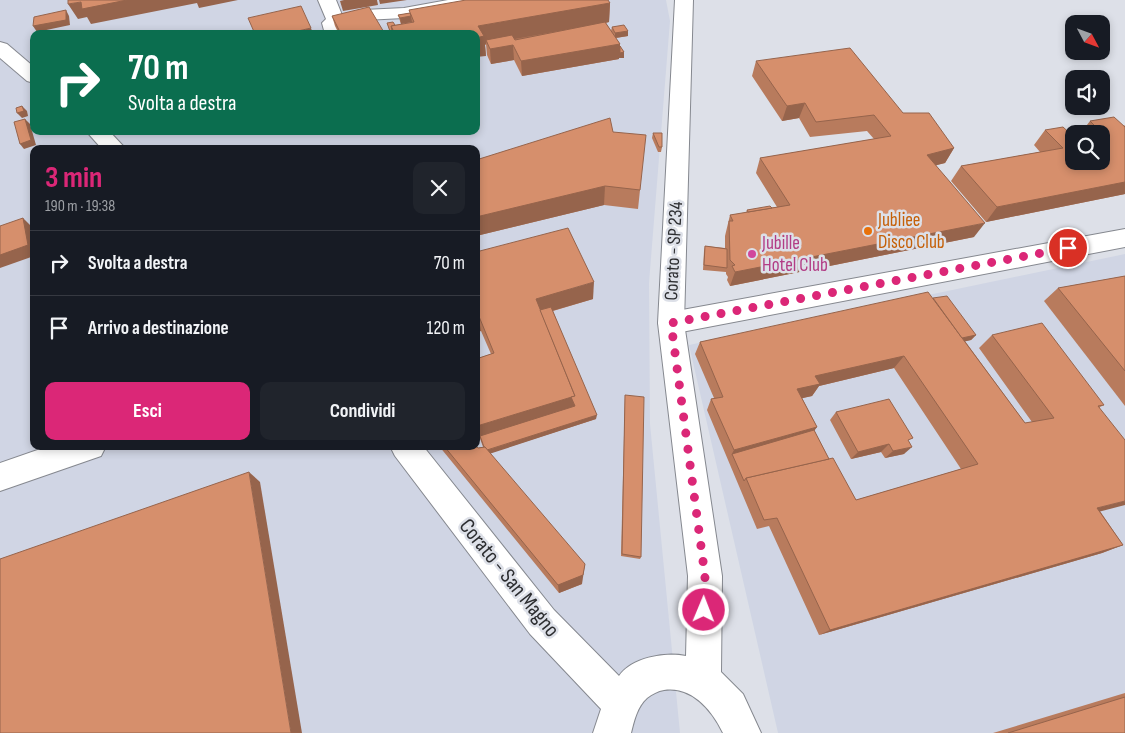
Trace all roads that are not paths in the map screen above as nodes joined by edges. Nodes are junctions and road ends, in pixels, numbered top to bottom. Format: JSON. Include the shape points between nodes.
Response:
{"nodes":[{"id":1,"x":327,"y":0,"type":"edge"},
{"id":2,"x":480,"y":0,"type":"edge"},
{"id":3,"x":684,"y":0,"type":"edge"},
{"id":4,"x":335,"y":28,"type":"edge"},
{"id":5,"x":0,"y":48,"type":"edge"},
{"id":6,"x":30,"y":74,"type":"edge"},
{"id":7,"x":100,"y":135,"type":"edge"},
{"id":8,"x":111,"y":145,"type":"edge"},
{"id":9,"x":1125,"y":238,"type":"edge"},
{"id":10,"x":671,"y":323,"type":"junction"},
{"id":11,"x":80,"y":450,"type":"edge"},
{"id":12,"x":409,"y":450,"type":"edge"},
{"id":13,"x":0,"y":478,"type":"edge"},
{"id":14,"x":703,"y":680,"type":"junction"},
{"id":15,"x":616,"y":718,"type":"edge"},
{"id":16,"x":742,"y":733,"type":"edge"}],
"edges":[{"from":1,"to":4,"type":"main road"},
{"from":2,"to":4,"type":"main road","via":[[404,13],[364,15]]},
{"from":3,"to":10,"type":"main road","name":"Corato - SP 234"},
{"from":5,"to":6,"type":"main road"},
{"from":7,"to":8,"type":"main road"},
{"from":9,"to":10,"type":"main road"},
{"from":10,"to":14,"type":"main road","name":"Corato - SP 234","via":[[705,576]]},
{"from":11,"to":13,"type":"main road"},
{"from":12,"to":15,"type":"main road","name":"Corato - San Magno"},
{"from":14,"to":15,"type":"main road","via":[[688,673],[672,671],[642,679],[630,690]]},
{"from":14,"to":16,"type":"main road","via":[[717,689],[728,703],[738,718]]}]}
